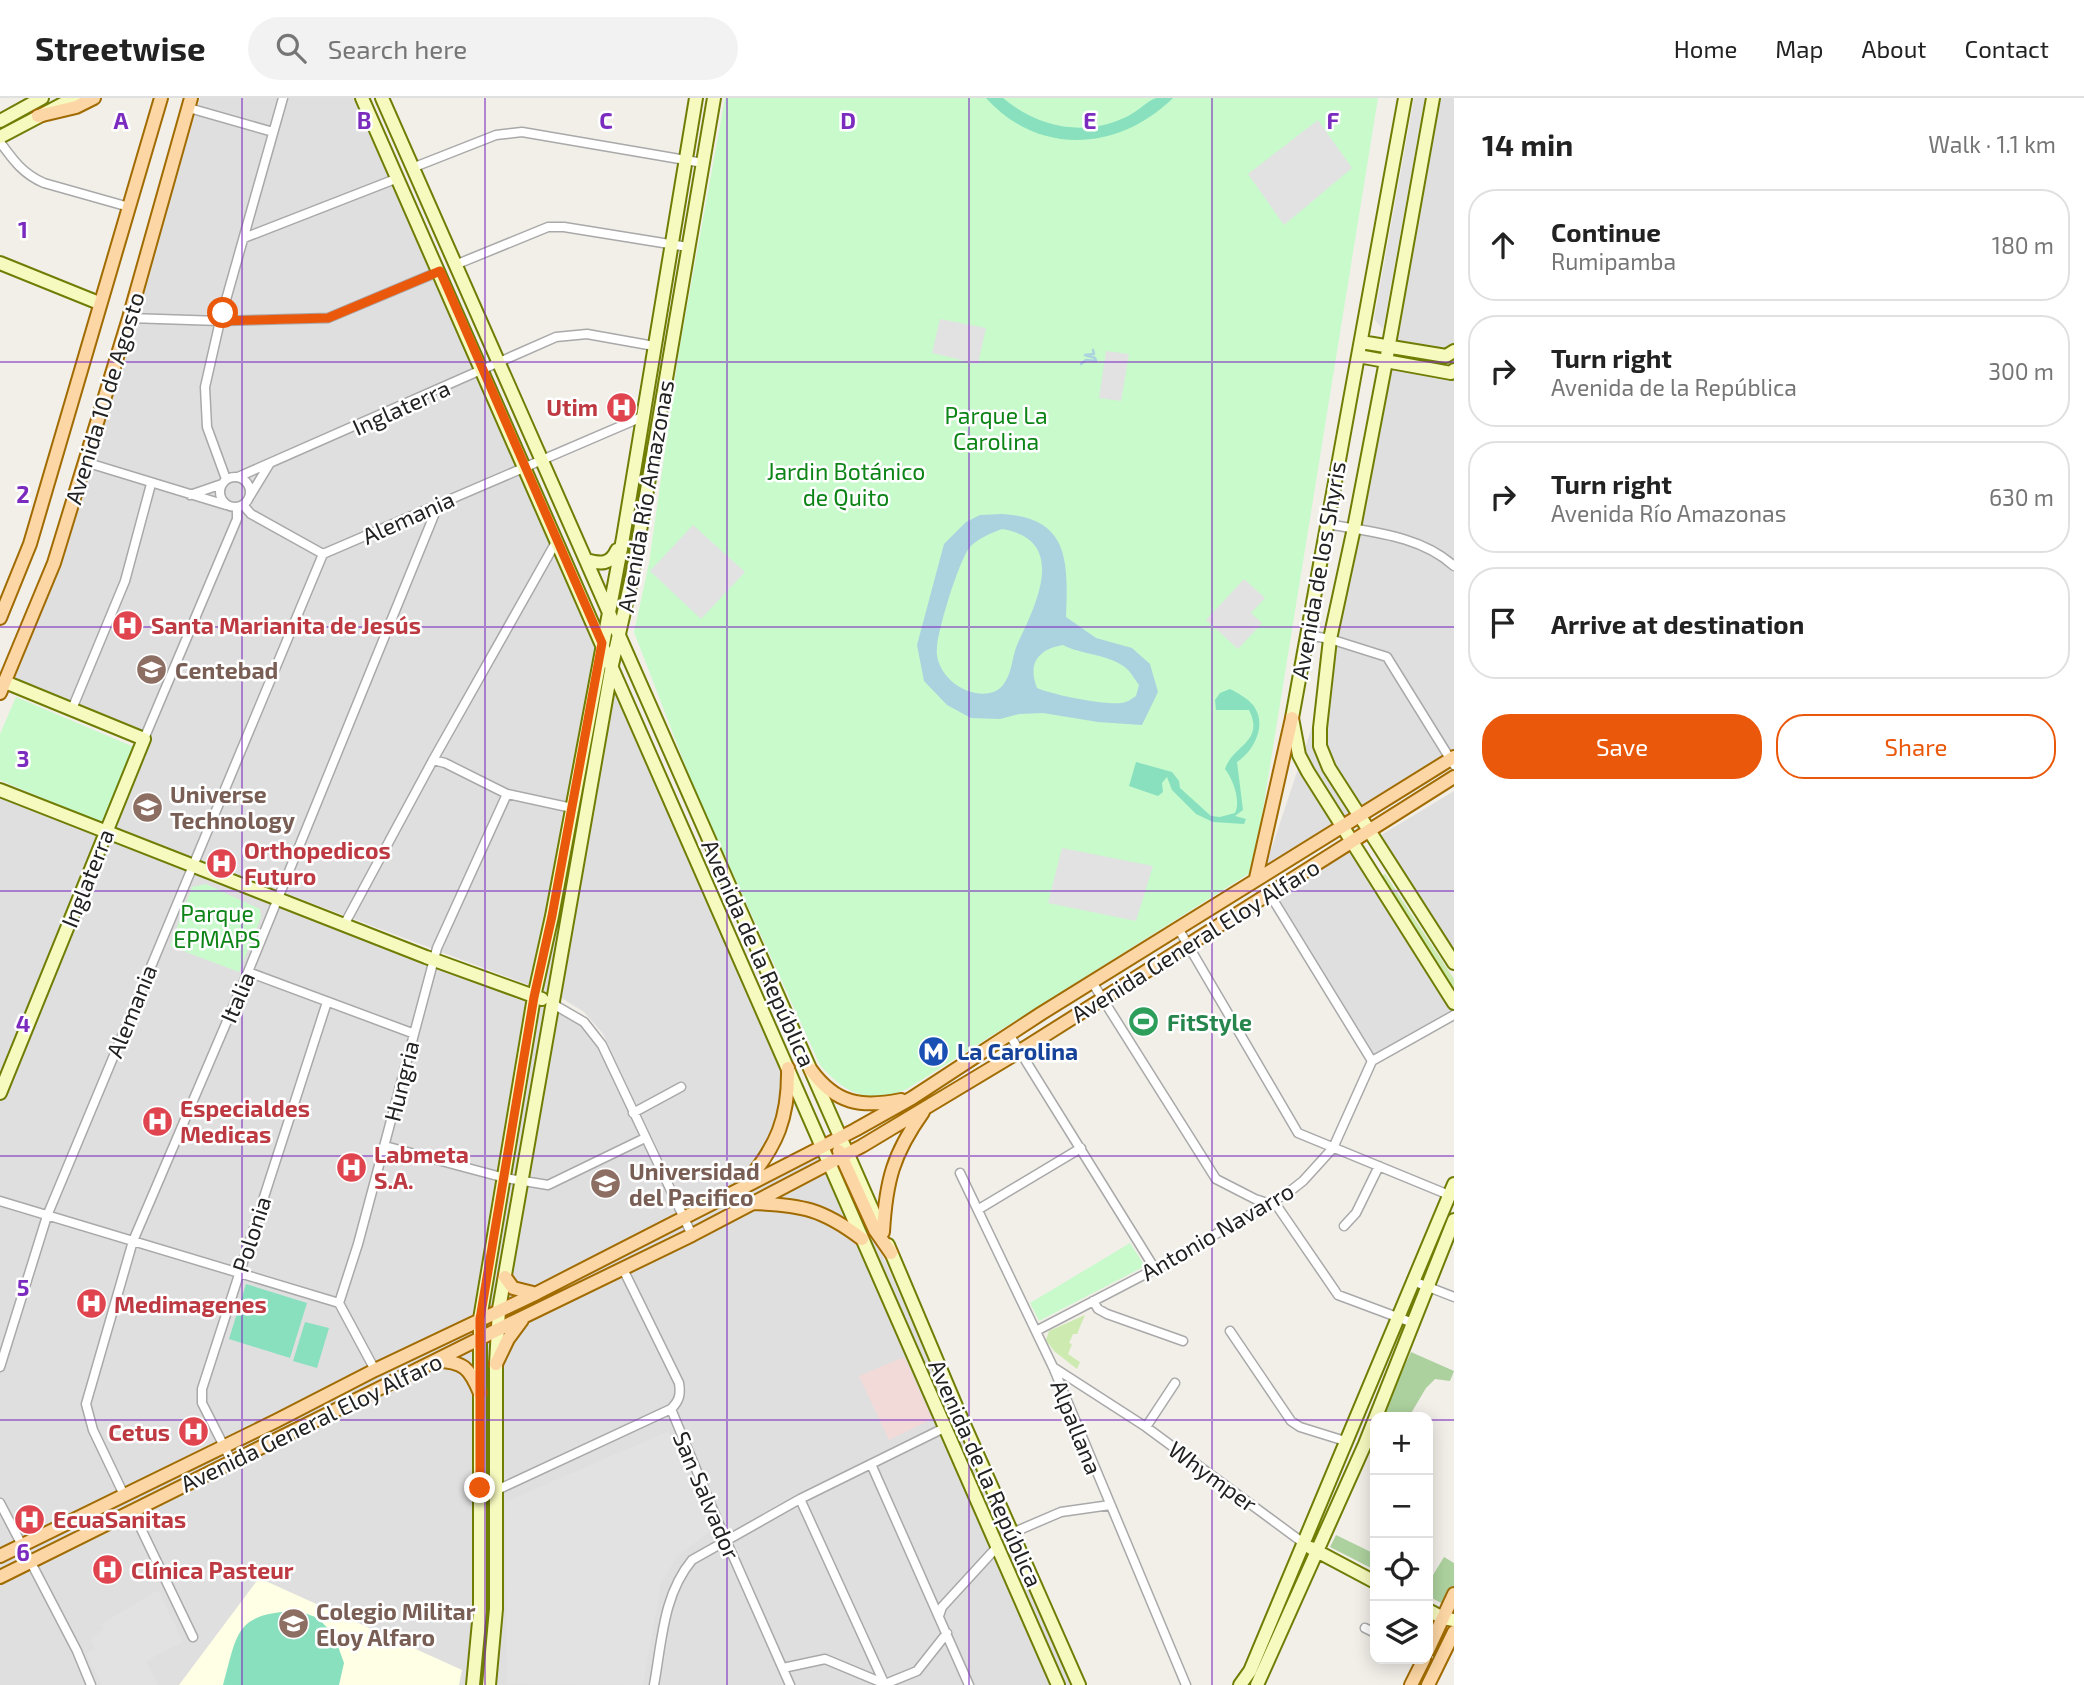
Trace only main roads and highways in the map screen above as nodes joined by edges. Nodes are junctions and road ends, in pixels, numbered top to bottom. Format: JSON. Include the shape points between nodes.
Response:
{"nodes":[{"id":1,"x":42,"y":98,"type":"edge"},
{"id":2,"x":59,"y":98,"type":"edge"},
{"id":3,"x":74,"y":98,"type":"edge"},
{"id":4,"x":94,"y":98,"type":"edge"},
{"id":5,"x":160,"y":98,"type":"edge"},
{"id":6,"x":362,"y":98,"type":"edge"},
{"id":7,"x":373,"y":98,"type":"edge"},
{"id":8,"x":382,"y":98,"type":"edge"},
{"id":9,"x":696,"y":98,"type":"edge"},
{"id":10,"x":714,"y":98,"type":"edge"},
{"id":11,"x":1405,"y":98,"type":"edge"},
{"id":12,"x":1433,"y":98,"type":"edge"},
{"id":13,"x":190,"y":103,"type":"edge"},
{"id":14,"x":38,"y":116,"type":"junction"},
{"id":15,"x":0,"y":121,"type":"edge"},
{"id":16,"x":0,"y":128,"type":"edge"},
{"id":17,"x":0,"y":137,"type":"edge"},
{"id":18,"x":411,"y":185,"type":"junction"},
{"id":19,"x":436,"y":223,"type":"junction"},
{"id":20,"x":422,"y":231,"type":"junction"},
{"id":21,"x":0,"y":263,"type":"edge"},
{"id":22,"x":99,"y":303,"type":"junction"},
{"id":23,"x":1361,"y":342,"type":"junction"},
{"id":24,"x":1388,"y":346,"type":"junction"},
{"id":25,"x":1450,"y":354,"type":"edge"},
{"id":26,"x":1359,"y":356,"type":"junction"},
{"id":27,"x":1386,"y":361,"type":"junction"},
{"id":28,"x":1453,"y":374,"type":"edge"},
{"id":29,"x":622,"y":538,"type":"junction"},
{"id":30,"x":586,"y":560,"type":"junction"},
{"id":31,"x":608,"y":609,"type":"junction"},
{"id":32,"x":0,"y":618,"type":"edge"},
{"id":33,"x":619,"y":633,"type":"junction"},
{"id":34,"x":602,"y":643,"type":"junction"},
{"id":35,"x":612,"y":665,"type":"junction"},
{"id":36,"x":2,"y":686,"type":"edge"},
{"id":37,"x":634,"y":716,"type":"junction"},
{"id":38,"x":1292,"y":718,"type":"junction"},
{"id":39,"x":601,"y":726,"type":"junction"},
{"id":40,"x":1453,"y":760,"type":"edge"},
{"id":41,"x":1454,"y":777,"type":"edge"},
{"id":42,"x":0,"y":790,"type":"edge"},
{"id":43,"x":1360,"y":815,"type":"junction"},
{"id":44,"x":1343,"y":826,"type":"junction"},
{"id":45,"x":1370,"y":830,"type":"junction"},
{"id":46,"x":106,"y":833,"type":"junction"},
{"id":47,"x":1352,"y":841,"type":"junction"},
{"id":48,"x":1256,"y":878,"type":"junction"},
{"id":49,"x":1454,"y":963,"type":"edge"},
{"id":50,"x":534,"y":997,"type":"junction"},
{"id":51,"x":1454,"y":1003,"type":"edge"},
{"id":52,"x":553,"y":1004,"type":"junction"},
{"id":53,"x":788,"y":1068,"type":"junction"},
{"id":54,"x":811,"y":1070,"type":"junction"},
{"id":55,"x":0,"y":1093,"type":"edge"},
{"id":56,"x":912,"y":1098,"type":"junction"},
{"id":57,"x":927,"y":1106,"type":"junction"},
{"id":58,"x":841,"y":1138,"type":"junction"},
{"id":59,"x":823,"y":1147,"type":"junction"},
{"id":60,"x":840,"y":1158,"type":"junction"},
{"id":61,"x":743,"y":1187,"type":"junction"},
{"id":62,"x":1452,"y":1189,"type":"edge"},
{"id":63,"x":753,"y":1203,"type":"junction"},
{"id":64,"x":1454,"y":1220,"type":"edge"},
{"id":65,"x":883,"y":1232,"type":"junction"},
{"id":66,"x":862,"y":1239,"type":"junction"},
{"id":67,"x":891,"y":1252,"type":"junction"},
{"id":68,"x":505,"y":1277,"type":"junction"},
{"id":69,"x":537,"y":1293,"type":"junction"},
{"id":70,"x":499,"y":1309,"type":"junction"},
{"id":71,"x":526,"y":1316,"type":"junction"},
{"id":72,"x":480,"y":1319,"type":"junction"},
{"id":73,"x":499,"y":1328,"type":"junction"},
{"id":74,"x":480,"y":1338,"type":"junction"},
{"id":75,"x":436,"y":1361,"type":"junction"},
{"id":76,"x":496,"y":1364,"type":"junction"},
{"id":77,"x":480,"y":1393,"type":"junction"},
{"id":78,"x":1302,"y":1542,"type":"junction"},
{"id":79,"x":1316,"y":1551,"type":"junction"},
{"id":80,"x":0,"y":1556,"type":"edge"},
{"id":81,"x":0,"y":1577,"type":"edge"},
{"id":82,"x":1370,"y":1579,"type":"edge"},
{"id":83,"x":1454,"y":1594,"type":"edge"},
{"id":84,"x":1433,"y":1611,"type":"edge"},
{"id":85,"x":1449,"y":1619,"type":"edge"},
{"id":86,"x":1454,"y":1632,"type":"edge"},
{"id":87,"x":1433,"y":1643,"type":"edge"},
{"id":88,"x":1422,"y":1664,"type":"edge"},
{"id":89,"x":473,"y":1685,"type":"edge"},
{"id":90,"x":489,"y":1685,"type":"edge"},
{"id":91,"x":1058,"y":1685,"type":"edge"},
{"id":92,"x":1079,"y":1685,"type":"edge"},
{"id":93,"x":1240,"y":1685,"type":"edge"},
{"id":94,"x":1257,"y":1685,"type":"edge"},
{"id":95,"x":1411,"y":1685,"type":"edge"},
{"id":96,"x":1428,"y":1685,"type":"edge"}],
"edges":[{"from":1,"to":15,"type":"main road"},
{"from":2,"to":16,"type":"main road"},
{"from":3,"to":14,"type":"main road"},
{"from":4,"to":14,"type":"main road"},
{"from":5,"to":22,"type":"main road","name":"Avenida 10 de Agosto"},
{"from":6,"to":20,"type":"main road","name":"Avenida de la República"},
{"from":7,"to":18,"type":"main road","name":"Avenida de la República"},
{"from":8,"to":19,"type":"main road","name":"Avenida de la República"},
{"from":9,"to":29,"type":"main road","name":"Avenida Río Amazonas"},
{"from":10,"to":33,"type":"main road","name":"Avenida Río Amazonas"},
{"from":11,"to":23,"type":"main road","name":"Avenida de los Shyris"},
{"from":12,"to":24,"type":"main road","name":"Avenida de los Shyris"},
{"from":13,"to":36,"type":"main road","name":"Avenida 10 de Agosto","via":[[54,563]]},
{"from":14,"to":17,"type":"main road"},
{"from":18,"to":19,"type":"main road","name":"Avenida de la República"},
{"from":18,"to":20,"type":"main road","name":"Avenida de la República"},
{"from":19,"to":30,"type":"main road","name":"Avenida de la República"},
{"from":20,"to":34,"type":"main road","name":"Avenida de la República"},
{"from":21,"to":22,"type":"main road"},
{"from":22,"to":32,"type":"main road","name":"Avenida 10 de Agosto","via":[[30,544]]},
{"from":23,"to":24,"type":"main road"},
{"from":23,"to":26,"type":"main road","name":"Avenida de los Shyris"},
{"from":24,"to":25,"type":"main road"},
{"from":24,"to":27,"type":"main road","name":"Avenida de los Shyris"},
{"from":26,"to":27,"type":"main road"},
{"from":26,"to":38,"type":"main road","name":"Avenida de los Shyris"},
{"from":27,"to":28,"type":"main road"},
{"from":27,"to":43,"type":"main road","name":"Avenida de los Shyris","via":[[1330,639],[1322,704],[1320,746]]},
{"from":29,"to":30,"type":"main road","via":[[610,561]]},
{"from":29,"to":31,"type":"main road","name":"Avenida Río Amazonas"},
{"from":30,"to":31,"type":"main road","name":"Avenida de la República"},
{"from":31,"to":33,"type":"main road","name":"Avenida de la República"},
{"from":31,"to":34,"type":"main road","name":"Avenida Río Amazonas"},
{"from":33,"to":35,"type":"main road","name":"Avenida Río Amazonas"},
{"from":33,"to":54,"type":"main road","name":"Avenida de la República"},
{"from":34,"to":35,"type":"main road","name":"Avenida de la República"},
{"from":34,"to":50,"type":"main road","name":"Avenida Río Amazonas"},
{"from":35,"to":37,"type":"main road","name":"Avenida de la República"},
{"from":35,"to":39,"type":"main road","name":"Avenida Río Amazonas"},
{"from":36,"to":46,"type":"main road","name":"Inglaterra","via":[[144,739]]},
{"from":37,"to":39,"type":"main road","via":[[616,712]]},
{"from":37,"to":53,"type":"main road","name":"Avenida de la República"},
{"from":38,"to":44,"type":"main road","name":"Avenida de los Shyris","via":[[1299,755]]},
{"from":38,"to":48,"type":"main road"},
{"from":39,"to":52,"type":"main road","name":"Avenida Río Amazonas"},
{"from":40,"to":43,"type":"main road","name":"Avenida General Eloy Alfaro"},
{"from":41,"to":45,"type":"main road","name":"Avenida General Eloy Alfaro"},
{"from":42,"to":46,"type":"main road"},
{"from":43,"to":44,"type":"main road","name":"Avenida General Eloy Alfaro"},
{"from":43,"to":45,"type":"main road","name":"Avenida de los Shyris"},
{"from":44,"to":47,"type":"main road","name":"Avenida de los Shyris"},
{"from":44,"to":48,"type":"main road","name":"Avenida General Eloy Alfaro"},
{"from":45,"to":47,"type":"main road","name":"Avenida General Eloy Alfaro"},
{"from":45,"to":49,"type":"main road","name":"Avenida de los Shyris"},
{"from":46,"to":50,"type":"main road"},
{"from":46,"to":55,"type":"main road","name":"Inglaterra"},
{"from":47,"to":51,"type":"main road","name":"Avenida de los Shyris"},
{"from":47,"to":57,"type":"main road","name":"Avenida General Eloy Alfaro"},
{"from":48,"to":56,"type":"main road","name":"Avenida General Eloy Alfaro"},
{"from":50,"to":52,"type":"main road"},
{"from":50,"to":72,"type":"main road","name":"Avenida Río Amazonas"},
{"from":52,"to":68,"type":"main road","name":"Avenida Río Amazonas"},
{"from":53,"to":59,"type":"main road","name":"Avenida de la República"},
{"from":53,"to":61,"type":"main road","via":[[779,1133]]},
{"from":54,"to":56,"type":"main road","via":[[828,1091],[843,1098],[868,1104]]},
{"from":54,"to":58,"type":"main road","name":"Avenida de la República"},
{"from":56,"to":58,"type":"main road","name":"Avenida General Eloy Alfaro"},
{"from":57,"to":60,"type":"main road","name":"Avenida General Eloy Alfaro"},
{"from":57,"to":65,"type":"main road","via":[[897,1155],[886,1194]]},
{"from":58,"to":59,"type":"main road","name":"Avenida General Eloy Alfaro"},
{"from":58,"to":60,"type":"main road","name":"Avenida de la República"},
{"from":59,"to":60,"type":"main road","via":[[835,1147]]},
{"from":59,"to":61,"type":"main road","name":"Avenida General Eloy Alfaro"},
{"from":60,"to":63,"type":"main road","name":"Avenida General Eloy Alfaro"},
{"from":60,"to":65,"type":"main road","name":"Avenida de la República"},
{"from":60,"to":66,"type":"main road","name":"Avenida de la República"},
{"from":60,"to":67,"type":"main road","via":[[875,1230]]},
{"from":61,"to":69,"type":"main road","name":"Avenida General Eloy Alfaro"},
{"from":62,"to":78,"type":"main road"},
{"from":63,"to":66,"type":"main road","via":[[814,1210]]},
{"from":63,"to":71,"type":"main road","name":"Avenida General Eloy Alfaro"},
{"from":64,"to":79,"type":"main road"},
{"from":65,"to":67,"type":"main road","name":"Avenida de la República"},
{"from":66,"to":91,"type":"main road","name":"Avenida de la República"},
{"from":67,"to":92,"type":"main road","name":"Avenida de la República"},
{"from":68,"to":69,"type":"main road","via":[[513,1288]]},
{"from":68,"to":70,"type":"main road","name":"Avenida Río Amazonas"},
{"from":69,"to":70,"type":"main road","name":"Avenida General Eloy Alfaro"},
{"from":70,"to":72,"type":"main road","name":"Avenida General Eloy Alfaro"},
{"from":70,"to":73,"type":"main road","name":"Avenida Río Amazonas"},
{"from":71,"to":73,"type":"main road","name":"Avenida General Eloy Alfaro"},
{"from":71,"to":76,"type":"main road"},
{"from":72,"to":74,"type":"main road","name":"Avenida Río Amazonas"},
{"from":72,"to":80,"type":"main road","name":"Avenida General Eloy Alfaro"},
{"from":73,"to":74,"type":"main road","name":"Avenida General Eloy Alfaro"},
{"from":73,"to":76,"type":"main road","name":"Avenida Río Amazonas"},
{"from":74,"to":75,"type":"main road","name":"Avenida General Eloy Alfaro"},
{"from":74,"to":77,"type":"main road","name":"Avenida Río Amazonas"},
{"from":75,"to":77,"type":"main road","via":[[465,1367]]},
{"from":75,"to":81,"type":"main road","name":"Avenida General Eloy Alfaro"},
{"from":76,"to":90,"type":"main road","name":"Avenida Río Amazonas","via":[[496,1609]]},
{"from":77,"to":89,"type":"main road","name":"Avenida Río Amazonas","via":[[480,1611]]},
{"from":78,"to":79,"type":"main road","name":"Whymper"},
{"from":78,"to":93,"type":"main road","via":[[1250,1671]]},
{"from":79,"to":82,"type":"main road","name":"Whymper"},
{"from":79,"to":94,"type":"main road"},
{"from":83,"to":85,"type":"main road"},
{"from":84,"to":85,"type":"main road"},
{"from":85,"to":86,"type":"main road"},
{"from":85,"to":87,"type":"main road"},
{"from":86,"to":96,"type":"main road"},
{"from":88,"to":95,"type":"main road"}]}
